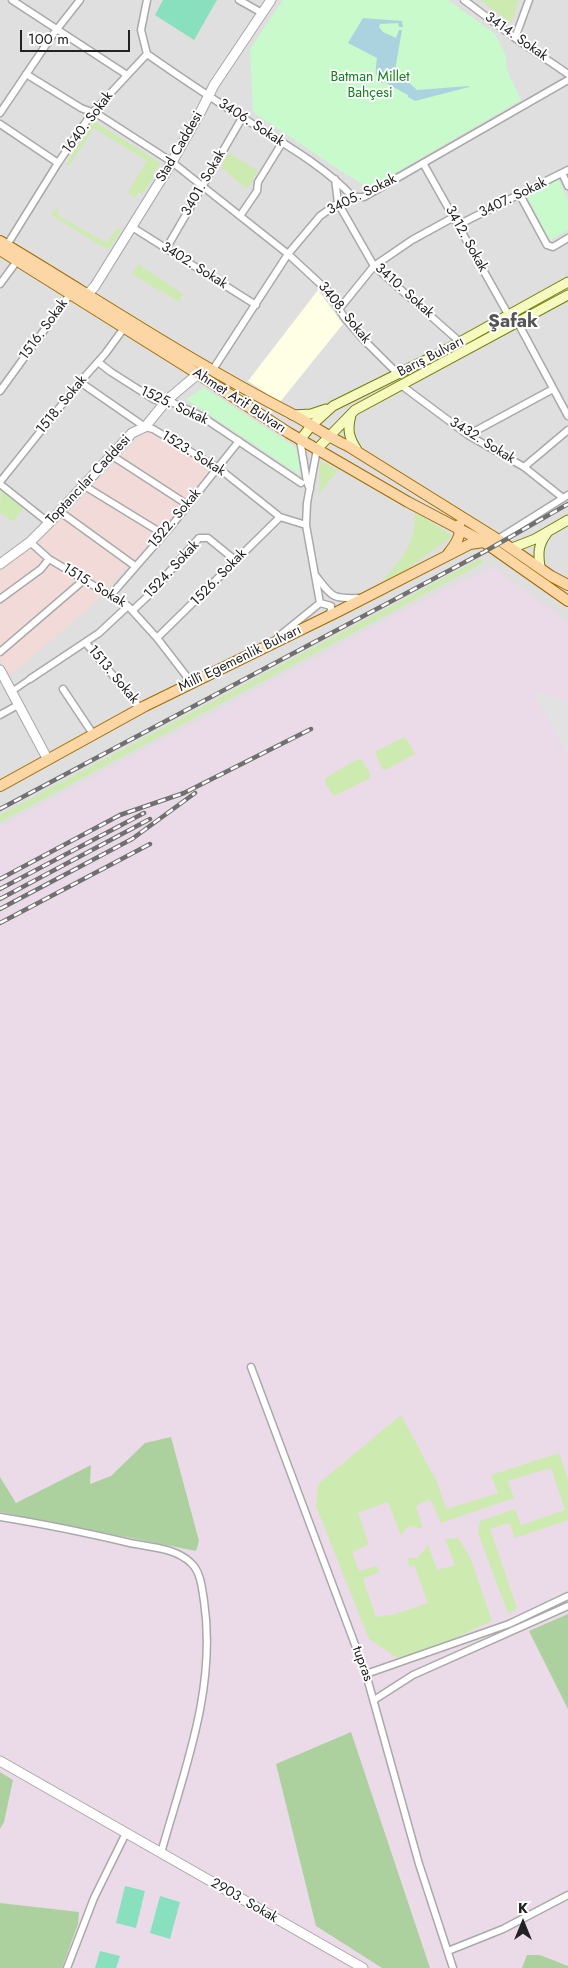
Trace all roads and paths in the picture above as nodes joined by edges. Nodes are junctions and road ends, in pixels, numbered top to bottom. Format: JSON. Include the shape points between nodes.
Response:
{"nodes":[{"id":1,"x":12,"y":0,"type":"edge"},
{"id":2,"x":80,"y":0,"type":"edge"},
{"id":3,"x":147,"y":0,"type":"edge"},
{"id":4,"x":239,"y":0,"type":"edge"},
{"id":5,"x":271,"y":0,"type":"edge"},
{"id":6,"x":464,"y":0,"type":"edge"},
{"id":7,"x":529,"y":0,"type":"edge"},
{"id":8,"x":262,"y":13,"type":"junction"},
{"id":9,"x":58,"y":28,"type":"junction"},
{"id":10,"x":515,"y":38,"type":"junction"},
{"id":11,"x":146,"y":54,"type":"junction"},
{"id":12,"x":26,"y":74,"type":"junction"},
{"id":13,"x":568,"y":74,"type":"edge"},
{"id":14,"x":127,"y":75,"type":"junction"},
{"id":15,"x":568,"y":80,"type":"edge"},
{"id":16,"x":208,"y":97,"type":"junction"},
{"id":17,"x":92,"y":113,"type":"junction"},
{"id":18,"x":0,"y":114,"type":"edge"},
{"id":19,"x":242,"y":118,"type":"junction"},
{"id":20,"x":0,"y":124,"type":"edge"},
{"id":21,"x":282,"y":143,"type":"junction"},
{"id":22,"x":172,"y":162,"type":"junction"},
{"id":23,"x":58,"y":163,"type":"junction"},
{"id":24,"x":423,"y":163,"type":"junction"},
{"id":25,"x":565,"y":172,"type":"edge"},
{"id":26,"x":335,"y":179,"type":"junction"},
{"id":27,"x":202,"y":186,"type":"junction"},
{"id":28,"x":568,"y":186,"type":"edge"},
{"id":29,"x":520,"y":195,"type":"junction"},
{"id":30,"x":353,"y":197,"type":"junction"},
{"id":31,"x":338,"y":203,"type":"junction"},
{"id":32,"x":240,"y":216,"type":"junction"},
{"id":33,"x":454,"y":216,"type":"junction"},
{"id":34,"x":458,"y":225,"type":"junction"},
{"id":35,"x":132,"y":228,"type":"junction"},
{"id":36,"x":568,"y":238,"type":"edge"},
{"id":37,"x":2,"y":245,"type":"edge"},
{"id":38,"x":166,"y":249,"type":"junction"},
{"id":39,"x":288,"y":254,"type":"junction"},
{"id":40,"x":17,"y":261,"type":"junction"},
{"id":41,"x":374,"y":266,"type":"junction"},
{"id":42,"x":568,"y":282,"type":"edge"},
{"id":43,"x":0,"y":284,"type":"edge"},
{"id":44,"x":71,"y":293,"type":"junction"},
{"id":45,"x":88,"y":294,"type":"junction"},
{"id":46,"x":568,"y":295,"type":"edge"},
{"id":47,"x":256,"y":305,"type":"junction"},
{"id":48,"x":340,"y":308,"type":"junction"},
{"id":49,"x":509,"y":316,"type":"junction"},
{"id":50,"x":518,"y":323,"type":"junction"},
{"id":51,"x":124,"y":328,"type":"junction"},
{"id":52,"x":460,"y":342,"type":"junction"},
{"id":53,"x":98,"y":362,"type":"junction"},
{"id":54,"x":212,"y":371,"type":"junction"},
{"id":55,"x":198,"y":374,"type":"junction"},
{"id":56,"x":398,"y":374,"type":"junction"},
{"id":57,"x":80,"y":382,"type":"junction"},
{"id":58,"x":402,"y":385,"type":"junction"},
{"id":59,"x":552,"y":389,"type":"junction"},
{"id":60,"x":0,"y":391,"type":"edge"},
{"id":61,"x":167,"y":400,"type":"junction"},
{"id":62,"x":333,"y":406,"type":"junction"},
{"id":63,"x":292,"y":415,"type":"junction"},
{"id":64,"x":350,"y":415,"type":"junction"},
{"id":65,"x":568,"y":416,"type":"edge"},
{"id":66,"x":311,"y":426,"type":"junction"},
{"id":67,"x":145,"y":427,"type":"junction"},
{"id":68,"x":568,"y":430,"type":"edge"},
{"id":69,"x":468,"y":435,"type":"junction"},
{"id":70,"x":328,"y":436,"type":"junction"},
{"id":71,"x":300,"y":440,"type":"junction"},
{"id":72,"x":239,"y":441,"type":"junction"},
{"id":73,"x":317,"y":449,"type":"junction"},
{"id":74,"x":359,"y":453,"type":"junction"},
{"id":75,"x":111,"y":455,"type":"junction"},
{"id":76,"x":524,"y":467,"type":"junction"},
{"id":77,"x":218,"y":468,"type":"junction"},
{"id":78,"x":0,"y":483,"type":"edge"},
{"id":79,"x":301,"y":483,"type":"dead end"},
{"id":80,"x":83,"y":485,"type":"junction"},
{"id":81,"x":310,"y":490,"type":"junction"},
{"id":82,"x":566,"y":497,"type":"edge"},
{"id":83,"x":188,"y":505,"type":"junction"},
{"id":84,"x":60,"y":511,"type":"junction"},
{"id":85,"x":456,"y":514,"type":"junction"},
{"id":86,"x":280,"y":517,"type":"junction"},
{"id":87,"x":568,"y":520,"type":"edge"},
{"id":88,"x":49,"y":523,"type":"junction"},
{"id":89,"x":306,"y":524,"type":"junction"},
{"id":90,"x":461,"y":529,"type":"junction"},
{"id":91,"x":548,"y":531,"type":"junction"},
{"id":92,"x":163,"y":534,"type":"junction"},
{"id":93,"x":498,"y":539,"type":"junction"},
{"id":94,"x":30,"y":542,"type":"junction"},
{"id":95,"x":484,"y":542,"type":"junction"},
{"id":96,"x":512,"y":548,"type":"junction"},
{"id":97,"x":448,"y":556,"type":"junction"},
{"id":98,"x":49,"y":559,"type":"junction"},
{"id":99,"x":235,"y":560,"type":"junction"},
{"id":100,"x":0,"y":564,"type":"edge"},
{"id":101,"x":135,"y":566,"type":"junction"},
{"id":102,"x":540,"y":567,"type":"junction"},
{"id":103,"x":316,"y":575,"type":"junction"},
{"id":104,"x":85,"y":579,"type":"junction"},
{"id":105,"x":568,"y":585,"type":"edge"},
{"id":106,"x":110,"y":595,"type":"junction"},
{"id":107,"x":363,"y":598,"type":"junction"},
{"id":108,"x":0,"y":599,"type":"edge"},
{"id":109,"x":568,"y":601,"type":"edge"},
{"id":110,"x":320,"y":603,"type":"junction"},
{"id":111,"x":131,"y":608,"type":"junction"},
{"id":112,"x":328,"y":616,"type":"junction"},
{"id":113,"x":157,"y":638,"type":"junction"},
{"id":114,"x":86,"y":642,"type":"junction"},
{"id":115,"x":269,"y":644,"type":"junction"},
{"id":116,"x":0,"y":652,"type":"edge"},
{"id":117,"x":0,"y":670,"type":"edge"},
{"id":118,"x":30,"y":679,"type":"joint"},
{"id":119,"x":191,"y":682,"type":"junction"},
{"id":120,"x":63,"y":689,"type":"dead end"},
{"id":121,"x":11,"y":692,"type":"junction"},
{"id":122,"x":18,"y":705,"type":"junction"},
{"id":123,"x":140,"y":708,"type":"junction"},
{"id":124,"x":0,"y":714,"type":"edge"},
{"id":125,"x":93,"y":734,"type":"junction"},
{"id":126,"x":48,"y":760,"type":"junction"},
{"id":127,"x":0,"y":786,"type":"edge"},
{"id":128,"x":251,"y":1367,"type":"dead end"},
{"id":129,"x":0,"y":1517,"type":"edge"},
{"id":130,"x":568,"y":1596,"type":"edge"},
{"id":131,"x":568,"y":1606,"type":"edge"},
{"id":132,"x":366,"y":1674,"type":"junction"},
{"id":133,"x":374,"y":1700,"type":"junction"},
{"id":134,"x":0,"y":1761,"type":"edge"},
{"id":135,"x":126,"y":1833,"type":"junction"},
{"id":136,"x":161,"y":1853,"type":"junction"},
{"id":137,"x":568,"y":1895,"type":"edge"},
{"id":138,"x":448,"y":1951,"type":"junction"},
{"id":139,"x":67,"y":1968,"type":"edge"},
{"id":140,"x":363,"y":1968,"type":"edge"},
{"id":141,"x":454,"y":1968,"type":"edge"}],
"edges":[{"from":1,"to":9,"type":"street"},
{"from":2,"to":9,"type":"street"},
{"from":3,"to":11,"type":"street","via":[[141,30]]},
{"from":4,"to":8,"type":"street"},
{"from":5,"to":8,"type":"street","name":"Stad Caddesi"},
{"from":6,"to":10,"type":"street","name":"3414. Sokak"},
{"from":7,"to":10,"type":"street"},
{"from":8,"to":16,"type":"street","name":"Stad Caddesi"},
{"from":9,"to":12,"type":"street"},
{"from":9,"to":14,"type":"street"},
{"from":10,"to":13,"type":"street","name":"3414. Sokak"},
{"from":11,"to":14,"type":"street","name":"1640. Sokak"},
{"from":11,"to":16,"type":"street","name":"3406. Sokak"},
{"from":12,"to":17,"type":"street","name":"3408. Sokak"},
{"from":12,"to":18,"type":"street"},
{"from":14,"to":17,"type":"street","name":"1640. Sokak"},
{"from":15,"to":24,"type":"street","name":"3405. Sokak"},
{"from":16,"to":19,"type":"street","name":"3406. Sokak"},
{"from":16,"to":22,"type":"street","name":"Stad Caddesi"},
{"from":17,"to":22,"type":"street","name":"3408. Sokak"},
{"from":17,"to":23,"type":"street","name":"1640. Sokak"},
{"from":19,"to":21,"type":"street","name":"3406. Sokak"},
{"from":19,"to":27,"type":"street","name":"3401. Sokak"},
{"from":20,"to":23,"type":"street"},
{"from":21,"to":26,"type":"street","name":"3406. Sokak"},
{"from":21,"to":32,"type":"street"},
{"from":22,"to":27,"type":"street","name":"3408. Sokak"},
{"from":22,"to":35,"type":"street","name":"Stad Caddesi"},
{"from":23,"to":37,"type":"street","name":"1640. Sokak"},
{"from":24,"to":30,"type":"street","name":"3405. Sokak","via":[[364,197]]},
{"from":24,"to":33,"type":"street","name":"3412. Sokak"},
{"from":25,"to":28,"type":"street"},
{"from":25,"to":29,"type":"street","name":"3407. Sokak"},
{"from":26,"to":30,"type":"street","name":"3406. Sokak"},
{"from":26,"to":31,"type":"street","name":"3410. Sokak"},
{"from":27,"to":32,"type":"street","name":"3408. Sokak"},
{"from":27,"to":38,"type":"street","name":"3401. Sokak"},
{"from":29,"to":34,"type":"street","name":"3407. Sokak"},
{"from":29,"to":36,"type":"street","via":[[547,245],[553,247]]},
{"from":30,"to":31,"type":"street","name":"3405. Sokak"},
{"from":31,"to":39,"type":"street","name":"3405. Sokak","via":[[320,216]]},
{"from":31,"to":41,"type":"street","name":"3410. Sokak"},
{"from":32,"to":39,"type":"street","name":"3408. Sokak"},
{"from":33,"to":34,"type":"street","name":"3412. Sokak"},
{"from":33,"to":41,"type":"street"},
{"from":34,"to":49,"type":"street","name":"3412. Sokak"},
{"from":35,"to":38,"type":"street","name":"3402. Sokak"},
{"from":35,"to":45,"type":"street","name":"Stad Caddesi"},
{"from":37,"to":40,"type":"main road","name":"Ahmet Arif Bulvarı"},
{"from":37,"to":45,"type":"main road","name":"Ahmet Arif Bulvarı"},
{"from":38,"to":47,"type":"street","name":"3402. Sokak"},
{"from":39,"to":47,"type":"street","name":"3405. Sokak"},
{"from":39,"to":48,"type":"street","name":"3408. Sokak","via":[[329,292]]},
{"from":40,"to":43,"type":"street"},
{"from":40,"to":44,"type":"main road","name":"Ahmet Arif Bulvarı"},
{"from":41,"to":48,"type":"street"},
{"from":41,"to":52,"type":"street","name":"3410. Sokak"},
{"from":42,"to":49,"type":"main road","name":"Barış Bulvarı"},
{"from":44,"to":51,"type":"main road","name":"Ahmet Arif Bulvarı"},
{"from":44,"to":60,"type":"street","name":"1516. Sokak"},
{"from":45,"to":54,"type":"main road","name":"Ahmet Arif Bulvarı"},
{"from":46,"to":50,"type":"main road","name":"Barış Bulvarı"},
{"from":47,"to":54,"type":"street","name":"3405. Sokak"},
{"from":48,"to":56,"type":"street","name":"3408. Sokak","via":[[363,339]]},
{"from":49,"to":52,"type":"main road","name":"Barış Bulvarı"},
{"from":50,"to":58,"type":"main road","name":"Barış Bulvarı"},
{"from":50,"to":59,"type":"street"},
{"from":51,"to":53,"type":"street","name":"1518. Sokak"},
{"from":51,"to":55,"type":"main road","name":"Ahmet Arif Bulvarı"},
{"from":52,"to":56,"type":"main road","name":"Barış Bulvarı"},
{"from":53,"to":57,"type":"street","name":"1518. Sokak"},
{"from":53,"to":61,"type":"street","name":"1525. Sokak","via":[[154,400]]},
{"from":54,"to":63,"type":"main road","name":"Ahmet Arif Bulvarı"},
{"from":55,"to":61,"type":"street","name":"Toptancılar Caddesi"},
{"from":55,"to":71,"type":"main road","name":"Ahmet Arif Bulvarı"},
{"from":56,"to":62,"type":"main road","name":"Barış Bulvarı"},
{"from":57,"to":67,"type":"street","name":"1523. Sokak"},
{"from":57,"to":78,"type":"street","name":"1518. Sokak"},
{"from":58,"to":64,"type":"main road","name":"Barış Bulvarı"},
{"from":58,"to":69,"type":"street","name":"3432. Sokak"},
{"from":59,"to":65,"type":"street"},
{"from":59,"to":69,"type":"street"},
{"from":61,"to":67,"type":"street","name":"Toptancılar Caddesi"},
{"from":61,"to":72,"type":"street","name":"1525. Sokak","via":[[201,416]]},
{"from":62,"to":63,"type":"main road","via":[[311,414]]},
{"from":62,"to":66,"type":"main road","name":"Barış Bulvarı"},
{"from":63,"to":66,"type":"main road","name":"Ahmet Arif Bulvarı"},
{"from":64,"to":70,"type":"main road","name":"Barış Bulvarı"},
{"from":64,"to":74,"type":"main road","via":[[348,433]]},
{"from":66,"to":70,"type":"main road","name":"Ahmet Arif Bulvarı"},
{"from":66,"to":71,"type":"main road","name":"Barış Bulvarı"},
{"from":67,"to":75,"type":"street","name":"Toptancılar Caddesi","via":[[132,433]]},
{"from":67,"to":77,"type":"street","name":"1523. Sokak"},
{"from":68,"to":76,"type":"street"},
{"from":69,"to":76,"type":"street","name":"3432. Sokak"},
{"from":70,"to":73,"type":"main road","name":"Barış Bulvarı"},
{"from":70,"to":74,"type":"main road","name":"Ahmet Arif Bulvarı"},
{"from":71,"to":73,"type":"main road","name":"Ahmet Arif Bulvarı"},
{"from":71,"to":81,"type":"street"},
{"from":72,"to":77,"type":"street","name":"1522. Sokak"},
{"from":72,"to":79,"type":"street","name":"1525. Sokak"},
{"from":73,"to":81,"type":"street"},
{"from":73,"to":90,"type":"main road","name":"Ahmet Arif Bulvarı"},
{"from":74,"to":85,"type":"main road","name":"Ahmet Arif Bulvarı"},
{"from":75,"to":80,"type":"street","name":"Toptancılar Caddesi"},
{"from":75,"to":83,"type":"street"},
{"from":76,"to":82,"type":"street","name":"3432. Sokak"},
{"from":77,"to":83,"type":"street","name":"1522. Sokak"},
{"from":77,"to":86,"type":"street","name":"1523. Sokak"},
{"from":78,"to":88,"type":"street"},
{"from":80,"to":84,"type":"street","name":"Toptancılar Caddesi"},
{"from":80,"to":92,"type":"street"},
{"from":81,"to":89,"type":"street"},
{"from":82,"to":93,"type":"street"},
{"from":83,"to":92,"type":"street","name":"1522. Sokak"},
{"from":84,"to":88,"type":"street","name":"Toptancılar Caddesi"},
{"from":84,"to":101,"type":"street"},
{"from":85,"to":90,"type":"main road"},
{"from":85,"to":93,"type":"main road","name":"Ahmet Arif Bulvarı"},
{"from":86,"to":89,"type":"street","name":"1523. Sokak"},
{"from":86,"to":99,"type":"street","name":"1526. Sokak"},
{"from":87,"to":91,"type":"main road"},
{"from":88,"to":94,"type":"street","name":"Toptancılar Caddesi"},
{"from":89,"to":103,"type":"street"},
{"from":90,"to":95,"type":"main road","name":"Ahmet Arif Bulvarı"},
{"from":90,"to":97,"type":"main road"},
{"from":91,"to":96,"type":"main road"},
{"from":91,"to":102,"type":"main road","via":[[540,542]]},
{"from":92,"to":101,"type":"street","name":"1522. Sokak"},
{"from":93,"to":96,"type":"main road","name":"Ahmet Arif Bulvarı"},
{"from":94,"to":98,"type":"street","name":"1515. Sokak"},
{"from":94,"to":100,"type":"street","name":"Toptancılar Caddesi"},
{"from":95,"to":97,"type":"main road","name":"Millî Egemenlik Bulvarı","via":[[470,544]]},
{"from":95,"to":109,"type":"main road","name":"Ahmet Arif Bulvarı"},
{"from":96,"to":102,"type":"main road","name":"Ahmet Arif Bulvarı"},
{"from":97,"to":107,"type":"main road","name":"Millî Egemenlik Bulvarı"},
{"from":98,"to":104,"type":"street","name":"1515. Sokak"},
{"from":98,"to":108,"type":"street"},
{"from":99,"to":111,"type":"street","name":"1524. Sokak","via":[[208,538],[199,538],[155,589]]},
{"from":99,"to":113,"type":"street","name":"1526. Sokak"},
{"from":101,"to":106,"type":"street","name":"1522. Sokak"},
{"from":102,"to":105,"type":"main road","name":"Ahmet Arif Bulvarı"},
{"from":103,"to":107,"type":"street","via":[[334,597]]},
{"from":103,"to":110,"type":"street"},
{"from":104,"to":106,"type":"street","name":"1515. Sokak"},
{"from":104,"to":116,"type":"street"},
{"from":106,"to":111,"type":"street","name":"1515. Sokak"},
{"from":107,"to":112,"type":"main road","name":"Millî Egemenlik Bulvarı"},
{"from":110,"to":112,"type":"street","via":[[331,606]]},
{"from":110,"to":115,"type":"street"},
{"from":111,"to":113,"type":"street","name":"1515. Sokak"},
{"from":111,"to":114,"type":"street","name":"1524. Sokak"},
{"from":112,"to":115,"type":"main road","name":"Millî Egemenlik Bulvarı"},
{"from":113,"to":119,"type":"street","name":"1515. Sokak"},
{"from":114,"to":118,"type":"street","name":"1524. Sokak"},
{"from":114,"to":123,"type":"street","name":"1513. Sokak"},
{"from":115,"to":119,"type":"main road","name":"Millî Egemenlik Bulvarı"},
{"from":117,"to":121,"type":"street"},
{"from":118,"to":121,"type":"street"},
{"from":119,"to":123,"type":"main road","name":"Millî Egemenlik Bulvarı"},
{"from":120,"to":125,"type":"street"},
{"from":121,"to":122,"type":"street"},
{"from":122,"to":124,"type":"street"},
{"from":122,"to":126,"type":"street"},
{"from":123,"to":125,"type":"main road","name":"Millî Egemenlik Bulvarı"},
{"from":125,"to":126,"type":"main road","name":"Millî Egemenlik Bulvarı"},
{"from":126,"to":127,"type":"main road","name":"Millî Egemenlik Bulvarı"},
{"from":128,"to":132,"type":"street","name":"tupras"},
{"from":129,"to":136,"type":"street","via":[[171,1552],[192,1563],[198,1573],[207,1618],[207,1668],[198,1720]]},
{"from":130,"to":132,"type":"street","via":[[509,1624]]},
{"from":131,"to":133,"type":"street","via":[[413,1675]]},
{"from":132,"to":133,"type":"street","name":"tupras"},
{"from":133,"to":138,"type":"street","name":"tupras","via":[[419,1864]]},
{"from":134,"to":135,"type":"street","name":"2903. Sokak"},
{"from":135,"to":136,"type":"street","name":"2903. Sokak"},
{"from":135,"to":139,"type":"street","via":[[94,1898]]},
{"from":136,"to":140,"type":"street","name":"2903. Sokak"},
{"from":137,"to":138,"type":"street"},
{"from":138,"to":141,"type":"street","name":"tupras"}]}
